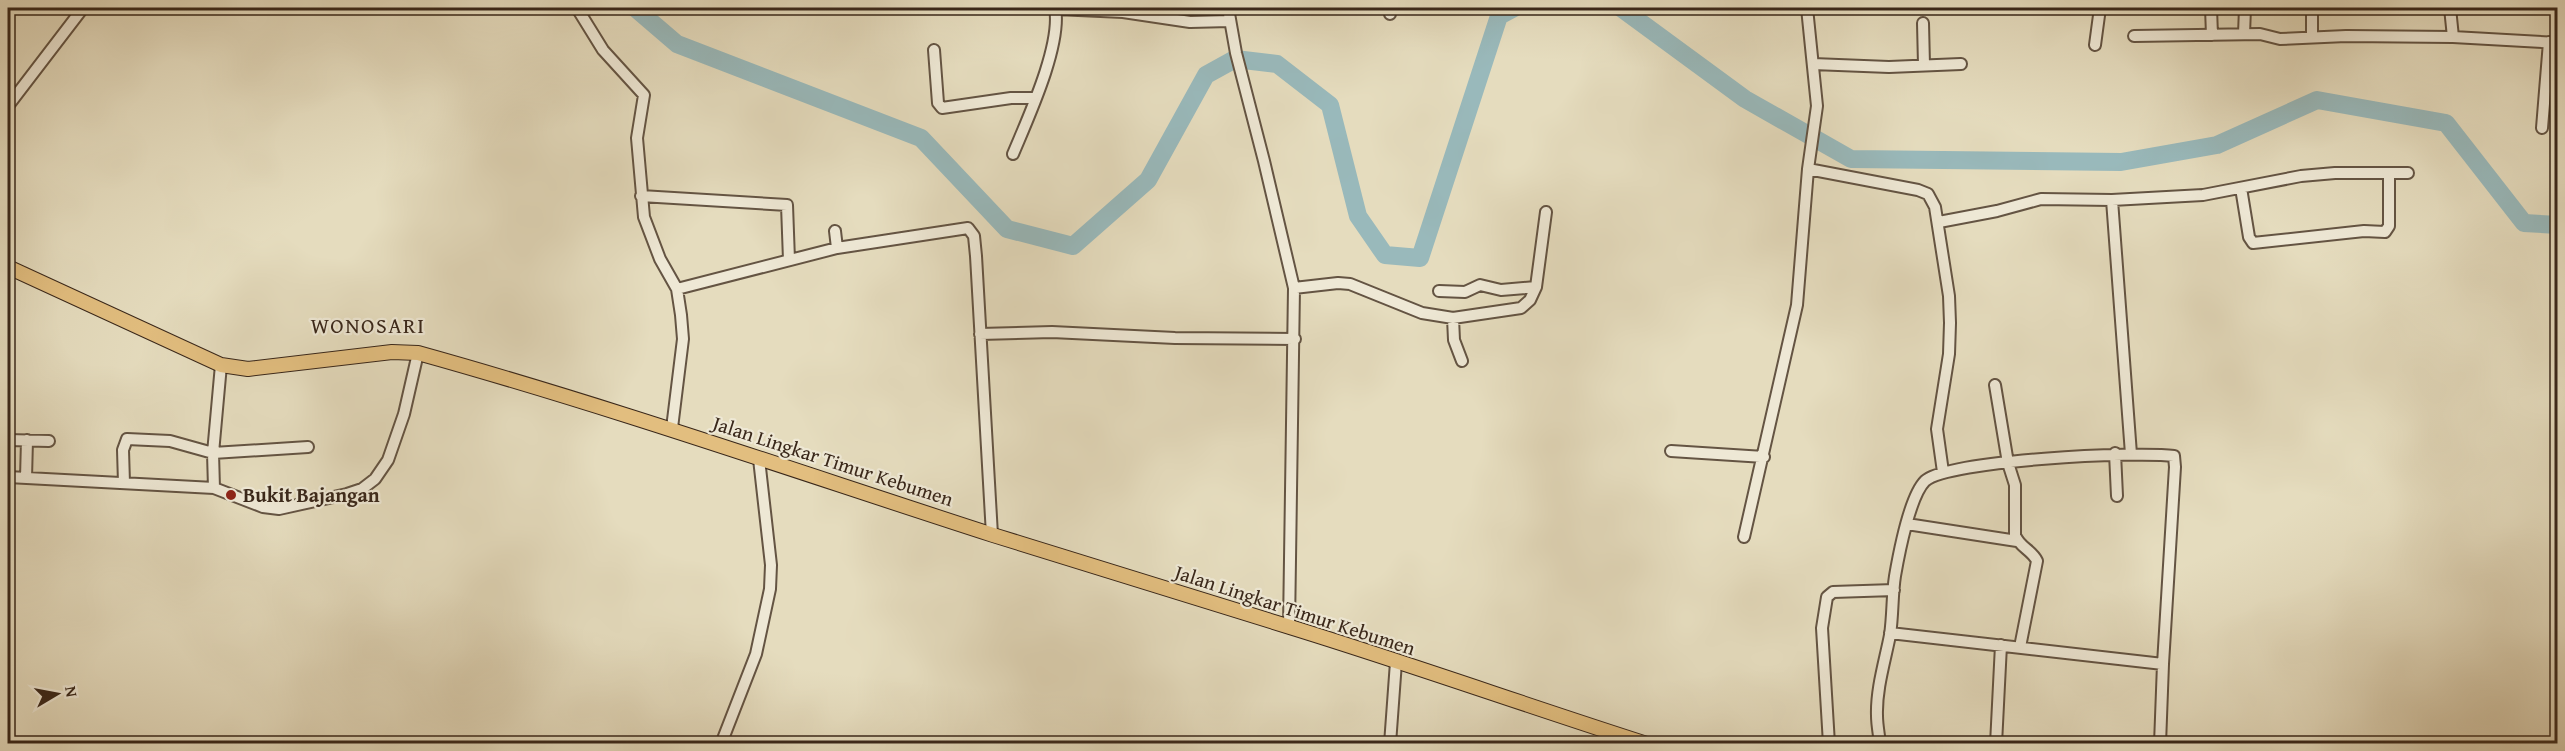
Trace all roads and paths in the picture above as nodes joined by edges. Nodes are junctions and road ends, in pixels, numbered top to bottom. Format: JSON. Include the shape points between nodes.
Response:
{"nodes":[{"id":1,"x":83,"y":8,"type":"edge"},
{"id":2,"x":577,"y":8,"type":"edge"},
{"id":3,"x":1056,"y":8,"type":"edge"},
{"id":4,"x":1228,"y":8,"type":"edge"},
{"id":5,"x":1807,"y":8,"type":"edge"},
{"id":6,"x":2100,"y":8,"type":"edge"},
{"id":7,"x":2211,"y":8,"type":"edge"},
{"id":8,"x":2245,"y":8,"type":"edge"},
{"id":9,"x":2312,"y":8,"type":"edge"},
{"id":10,"x":2450,"y":8,"type":"edge"},
{"id":11,"x":1230,"y":21,"type":"junction"},
{"id":12,"x":1923,"y":23,"type":"dead end"},
{"id":13,"x":2244,"y":34,"type":"junction"},
{"id":14,"x":2212,"y":35,"type":"junction"},
{"id":15,"x":2134,"y":36,"type":"dead end"},
{"id":16,"x":2312,"y":36,"type":"junction"},
{"id":17,"x":2453,"y":38,"type":"junction"},
{"id":18,"x":2553,"y":42,"type":"edge"},
{"id":19,"x":2095,"y":45,"type":"dead end"},
{"id":20,"x":934,"y":50,"type":"dead end"},
{"id":21,"x":1813,"y":64,"type":"junction"},
{"id":22,"x":1961,"y":64,"type":"dead end"},
{"id":23,"x":1924,"y":65,"type":"junction"},
{"id":24,"x":1036,"y":98,"type":"junction"},
{"id":25,"x":8,"y":106,"type":"edge"},
{"id":26,"x":2542,"y":128,"type":"dead end"},
{"id":27,"x":1013,"y":154,"type":"dead end"},
{"id":28,"x":1809,"y":166,"type":"junction"},
{"id":29,"x":2389,"y":173,"type":"junction"},
{"id":30,"x":2409,"y":173,"type":"dead end"},
{"id":31,"x":2241,"y":188,"type":"junction"},
{"id":32,"x":641,"y":196,"type":"junction"},
{"id":33,"x":2112,"y":200,"type":"junction"},
{"id":34,"x":1546,"y":212,"type":"dead end"},
{"id":35,"x":1939,"y":222,"type":"junction"},
{"id":36,"x":835,"y":231,"type":"dead end"},
{"id":37,"x":837,"y":248,"type":"junction"},
{"id":38,"x":789,"y":260,"type":"junction"},
{"id":39,"x":8,"y":267,"type":"edge"},
{"id":40,"x":1536,"y":287,"type":"junction"},
{"id":41,"x":1294,"y":288,"type":"junction"},
{"id":42,"x":677,"y":289,"type":"junction"},
{"id":43,"x":1439,"y":291,"type":"dead end"},
{"id":44,"x":1453,"y":318,"type":"junction"},
{"id":45,"x":980,"y":334,"type":"junction"},
{"id":46,"x":1295,"y":339,"type":"junction"},
{"id":47,"x":418,"y":352,"type":"junction"},
{"id":48,"x":1462,"y":361,"type":"dead end"},
{"id":49,"x":221,"y":365,"type":"junction"},
{"id":50,"x":1995,"y":385,"type":"dead end"},
{"id":51,"x":672,"y":428,"type":"junction"},
{"id":52,"x":8,"y":440,"type":"edge"},
{"id":53,"x":27,"y":440,"type":"junction"},
{"id":54,"x":49,"y":441,"type":"dead end"},
{"id":55,"x":308,"y":447,"type":"dead end"},
{"id":56,"x":1671,"y":451,"type":"dead end"},
{"id":57,"x":213,"y":453,"type":"junction"},
{"id":58,"x":2115,"y":453,"type":"junction"},
{"id":59,"x":2131,"y":454,"type":"junction"},
{"id":60,"x":1764,"y":457,"type":"junction"},
{"id":61,"x":759,"y":459,"type":"junction"},
{"id":62,"x":2008,"y":463,"type":"junction"},
{"id":63,"x":1943,"y":472,"type":"junction"},
{"id":64,"x":8,"y":477,"type":"edge"},
{"id":65,"x":26,"y":478,"type":"junction"},
{"id":66,"x":124,"y":483,"type":"junction"},
{"id":67,"x":214,"y":488,"type":"junction"},
{"id":68,"x":2117,"y":495,"type":"dead end"},
{"id":69,"x":1907,"y":524,"type":"junction"},
{"id":70,"x":992,"y":535,"type":"junction"},
{"id":71,"x":1744,"y":537,"type":"dead end"},
{"id":72,"x":2017,"y":541,"type":"junction"},
{"id":73,"x":1894,"y":590,"type":"junction"},
{"id":74,"x":1289,"y":627,"type":"junction"},
{"id":75,"x":1890,"y":633,"type":"junction"},
{"id":76,"x":2001,"y":645,"type":"junction"},
{"id":77,"x":2020,"y":647,"type":"junction"},
{"id":78,"x":1396,"y":662,"type":"junction"},
{"id":79,"x":2163,"y":664,"type":"junction"},
{"id":80,"x":721,"y":744,"type":"edge"},
{"id":81,"x":1390,"y":744,"type":"edge"},
{"id":82,"x":1647,"y":744,"type":"edge"},
{"id":83,"x":1829,"y":744,"type":"edge"},
{"id":84,"x":1880,"y":744,"type":"edge"},
{"id":85,"x":1995,"y":744,"type":"edge"},
{"id":86,"x":2160,"y":744,"type":"edge"}],
"edges":[{"from":1,"to":25,"type":"street"},
{"from":2,"to":32,"type":"street","via":[[603,50],[644,95],[637,138]]},
{"from":3,"to":11,"type":"street","via":[[1190,22]]},
{"from":3,"to":24,"type":"street","via":[[1052,45]]},
{"from":4,"to":11,"type":"street"},
{"from":5,"to":21,"type":"street"},
{"from":6,"to":19,"type":"street"},
{"from":7,"to":14,"type":"street"},
{"from":8,"to":13,"type":"street"},
{"from":9,"to":16,"type":"street"},
{"from":10,"to":17,"type":"street"},
{"from":11,"to":41,"type":"street"},
{"from":12,"to":23,"type":"street"},
{"from":13,"to":14,"type":"street"},
{"from":13,"to":16,"type":"street","via":[[2279,39]]},
{"from":14,"to":15,"type":"street"},
{"from":16,"to":17,"type":"street"},
{"from":17,"to":18,"type":"street"},
{"from":18,"to":26,"type":"street"},
{"from":20,"to":24,"type":"street","via":[[938,103],[942,108]]},
{"from":21,"to":23,"type":"street"},
{"from":21,"to":28,"type":"street","via":[[1817,106]]},
{"from":22,"to":23,"type":"street"},
{"from":24,"to":27,"type":"street"},
{"from":28,"to":35,"type":"street","via":[[1928,194]]},
{"from":28,"to":60,"type":"street","via":[[1797,305]]},
{"from":29,"to":30,"type":"street"},
{"from":29,"to":31,"type":"street","via":[[2335,173]]},
{"from":29,"to":31,"type":"street","via":[[2389,226],[2385,232],[2253,243],[2248,237]]},
{"from":31,"to":33,"type":"street","via":[[2203,195]]},
{"from":32,"to":38,"type":"street","via":[[788,205]]},
{"from":32,"to":42,"type":"street","via":[[651,239]]},
{"from":33,"to":35,"type":"street","via":[[2037,199]]},
{"from":33,"to":59,"type":"street"},
{"from":34,"to":40,"type":"street"},
{"from":35,"to":63,"type":"street","via":[[1950,323],[1949,354],[1936,429]]},
{"from":36,"to":37,"type":"street"},
{"from":37,"to":38,"type":"street"},
{"from":37,"to":45,"type":"street","via":[[968,228],[974,237]]},
{"from":38,"to":42,"type":"street"},
{"from":39,"to":49,"type":"main road","name":"Jalan Lingkar Timur Kebumen"},
{"from":40,"to":43,"type":"street","via":[[1501,290],[1480,285],[1465,292]]},
{"from":40,"to":44,"type":"street","via":[[1521,308]]},
{"from":41,"to":44,"type":"street","via":[[1350,284],[1422,313]]},
{"from":41,"to":46,"type":"street"},
{"from":42,"to":51,"type":"street","via":[[682,339]]},
{"from":44,"to":48,"type":"street","via":[[1454,340]]},
{"from":45,"to":46,"type":"street","via":[[1052,332]]},
{"from":45,"to":70,"type":"street"},
{"from":46,"to":74,"type":"street"},
{"from":47,"to":49,"type":"main road","name":"Jalan Lingkar Timur Kebumen","via":[[248,369]]},
{"from":47,"to":51,"type":"main road","name":"Jalan Lingkar Timur Kebumen","via":[[634,420]]},
{"from":47,"to":67,"type":"street","via":[[396,444],[381,471],[362,489],[279,509],[262,507]]},
{"from":49,"to":57,"type":"street"},
{"from":50,"to":62,"type":"street"},
{"from":51,"to":61,"type":"main road","name":"Jalan Lingkar Timur Kebumen"},
{"from":52,"to":53,"type":"street"},
{"from":53,"to":54,"type":"street"},
{"from":53,"to":65,"type":"street"},
{"from":55,"to":57,"type":"street"},
{"from":56,"to":60,"type":"street"},
{"from":57,"to":66,"type":"street","via":[[170,441],[127,439],[123,450]]},
{"from":57,"to":67,"type":"street"},
{"from":58,"to":59,"type":"street"},
{"from":58,"to":62,"type":"street"},
{"from":58,"to":68,"type":"street"},
{"from":59,"to":79,"type":"street","via":[[2174,456]]},
{"from":60,"to":71,"type":"street"},
{"from":61,"to":70,"type":"main road","name":"Jalan Lingkar Timur Kebumen"},
{"from":61,"to":80,"type":"street","via":[[771,565],[770,589],[756,654]]},
{"from":62,"to":63,"type":"street"},
{"from":62,"to":72,"type":"street","via":[[2016,495]]},
{"from":63,"to":69,"type":"street","via":[[1919,489]]},
{"from":64,"to":65,"type":"street"},
{"from":65,"to":66,"type":"street"},
{"from":66,"to":67,"type":"street"},
{"from":69,"to":72,"type":"street"},
{"from":69,"to":73,"type":"street"},
{"from":70,"to":74,"type":"main road","name":"Jalan Lingkar Timur Kebumen"},
{"from":72,"to":77,"type":"street","via":[[2037,561]]},
{"from":73,"to":75,"type":"street"},
{"from":73,"to":83,"type":"street","via":[[1833,592],[1827,597],[1822,628]]},
{"from":74,"to":78,"type":"main road","name":"Jalan Lingkar Timur Kebumen"},
{"from":75,"to":76,"type":"street"},
{"from":75,"to":84,"type":"street","via":[[1877,708]]},
{"from":76,"to":77,"type":"street"},
{"from":76,"to":85,"type":"street"},
{"from":77,"to":79,"type":"street"},
{"from":78,"to":81,"type":"street"},
{"from":78,"to":82,"type":"main road","name":"Jalan Lingkar Timur Kebumen"},
{"from":79,"to":86,"type":"street"}]}
